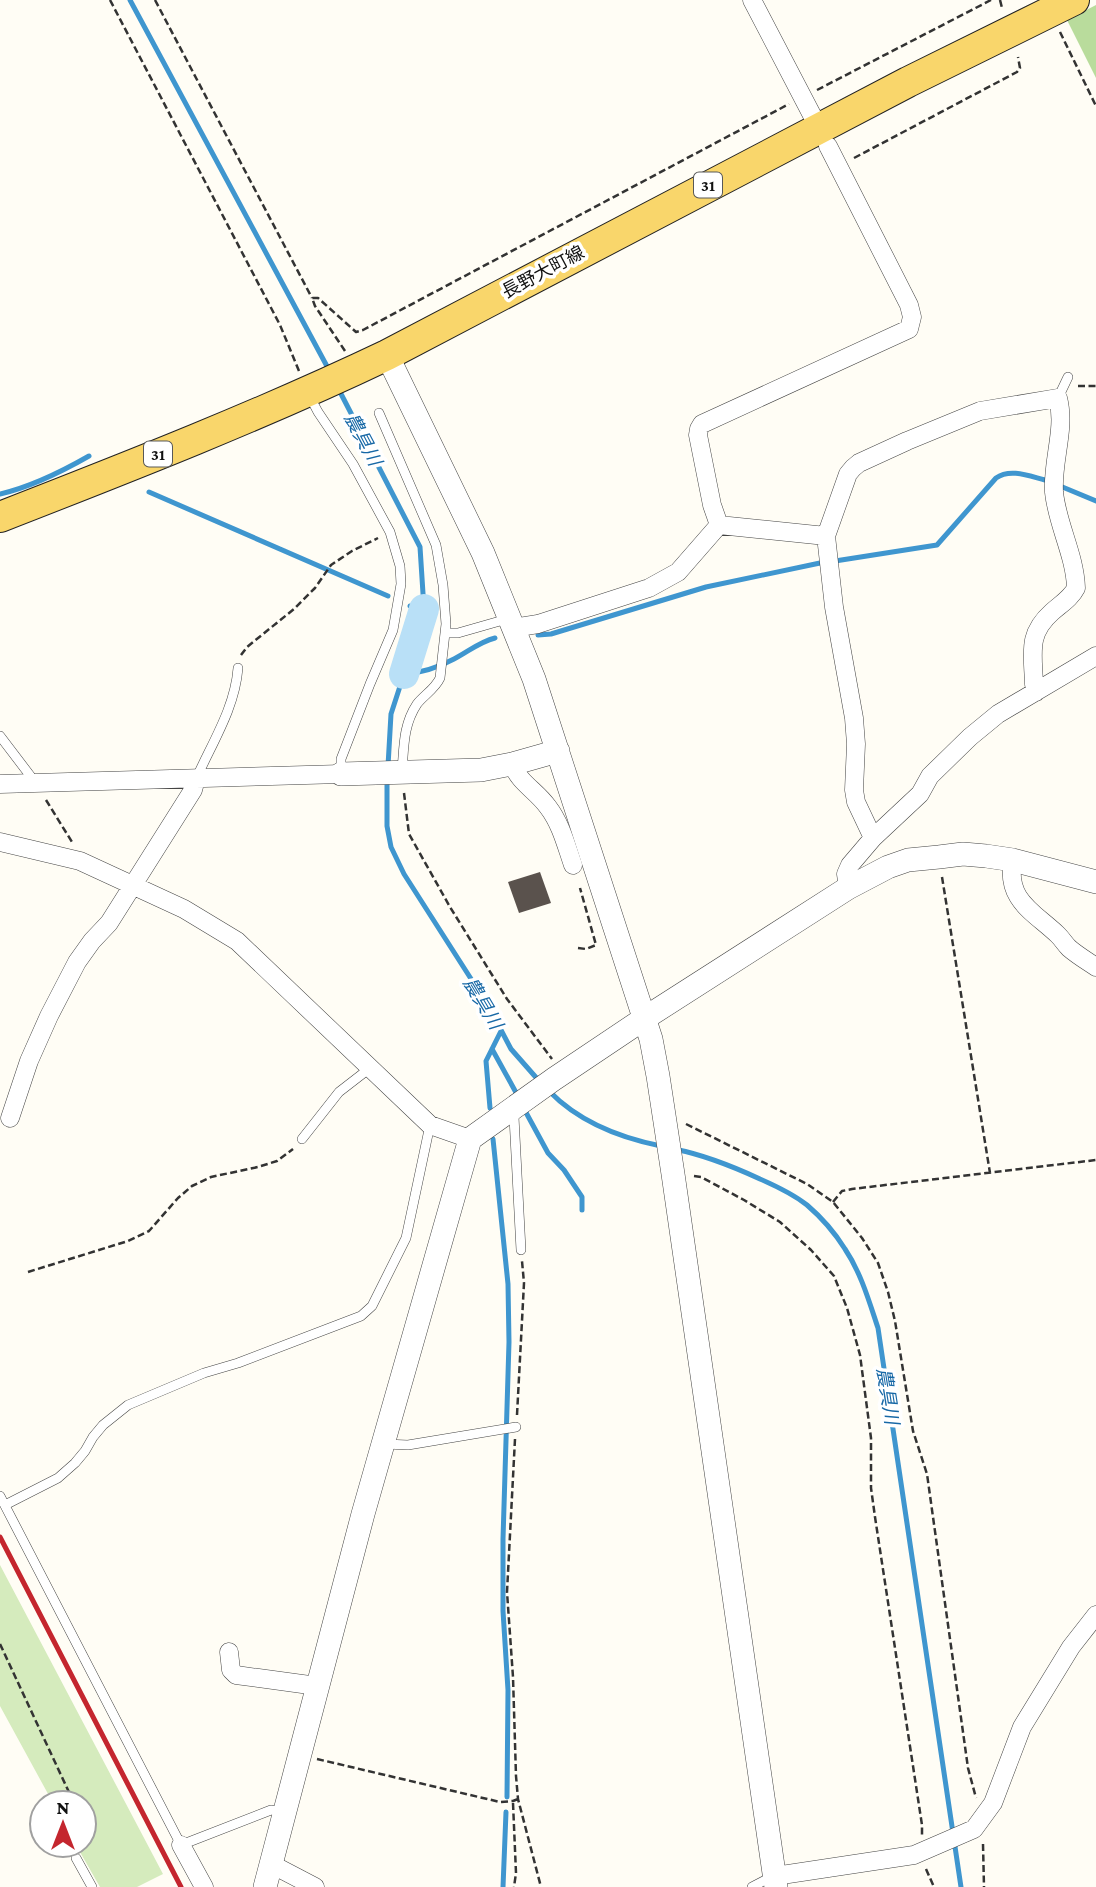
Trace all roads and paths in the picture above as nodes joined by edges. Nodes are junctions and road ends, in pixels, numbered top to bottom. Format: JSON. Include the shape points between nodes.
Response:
{"nodes":[{"id":1,"x":110,"y":0,"type":"edge"},
{"id":2,"x":155,"y":0,"type":"edge"},
{"id":3,"x":752,"y":0,"type":"edge"},
{"id":4,"x":991,"y":0,"type":"edge"},
{"id":5,"x":1000,"y":0,"type":"edge"},
{"id":6,"x":1061,"y":5,"type":"edge"},
{"id":7,"x":1003,"y":11,"type":"dead end"},
{"id":8,"x":1018,"y":57,"type":"dead end"},
{"id":9,"x":803,"y":97,"type":"junction"},
{"id":10,"x":1096,"y":106,"type":"edge"},
{"id":11,"x":813,"y":117,"type":"dead end"},
{"id":12,"x":828,"y":146,"type":"dead end"},
{"id":13,"x":839,"y":166,"type":"junction"},
{"id":14,"x":312,"y":298,"type":"junction"},
{"id":15,"x":387,"y":355,"type":"junction"},
{"id":16,"x":351,"y":372,"type":"junction"},
{"id":17,"x":1068,"y":376,"type":"dead end"},
{"id":18,"x":1096,"y":386,"type":"edge"},
{"id":19,"x":312,"y":390,"type":"junction"},
{"id":20,"x":1061,"y":393,"type":"junction"},
{"id":21,"x":379,"y":413,"type":"dead end"},
{"id":22,"x":0,"y":517,"type":"edge"},
{"id":23,"x":719,"y":525,"type":"junction"},
{"id":24,"x":390,"y":532,"type":"junction"},
{"id":25,"x":826,"y":536,"type":"junction"},
{"id":26,"x":511,"y":623,"type":"junction"},
{"id":27,"x":446,"y":633,"type":"junction"},
{"id":28,"x":1096,"y":656,"type":"edge"},
{"id":29,"x":238,"y":668,"type":"joint"},
{"id":30,"x":1036,"y":692,"type":"junction"},
{"id":31,"x":0,"y":736,"type":"edge"},
{"id":32,"x":558,"y":751,"type":"junction"},
{"id":33,"x":512,"y":764,"type":"junction"},
{"id":34,"x":398,"y":773,"type":"junction"},
{"id":35,"x":346,"y":774,"type":"junction"},
{"id":36,"x":196,"y":779,"type":"junction"},
{"id":37,"x":35,"y":782,"type":"junction"},
{"id":38,"x":0,"y":783,"type":"edge"},
{"id":39,"x":873,"y":838,"type":"junction"},
{"id":40,"x":0,"y":842,"type":"edge"},
{"id":41,"x":939,"y":857,"type":"junction"},
{"id":42,"x":1013,"y":860,"type":"junction"},
{"id":43,"x":80,"y":861,"type":"junction"},
{"id":44,"x":573,"y":865,"type":"joint"},
{"id":45,"x":1096,"y":882,"type":"edge"},
{"id":46,"x":132,"y":884,"type":"junction"},
{"id":47,"x":848,"y":888,"type":"junction"},
{"id":48,"x":578,"y":948,"type":"dead end"},
{"id":49,"x":1096,"y":967,"type":"edge"},
{"id":50,"x":645,"y":1018,"type":"junction"},
{"id":51,"x":370,"y":1068,"type":"junction"},
{"id":52,"x":558,"y":1076,"type":"junction"},
{"id":53,"x":513,"y":1108,"type":"junction"},
{"id":54,"x":10,"y":1118,"type":"dead end"},
{"id":55,"x":430,"y":1125,"type":"junction"},
{"id":56,"x":666,"y":1125,"type":"junction"},
{"id":57,"x":302,"y":1139,"type":"joint"},
{"id":58,"x":470,"y":1139,"type":"junction"},
{"id":59,"x":1096,"y":1160,"type":"edge"},
{"id":60,"x":672,"y":1169,"type":"junction"},
{"id":61,"x":990,"y":1173,"type":"junction"},
{"id":62,"x":833,"y":1202,"type":"junction"},
{"id":63,"x":521,"y":1250,"type":"joint"},
{"id":64,"x":28,"y":1272,"type":"dead end"},
{"id":65,"x":515,"y":1427,"type":"junction"},
{"id":66,"x":383,"y":1443,"type":"junction"},
{"id":67,"x":2,"y":1500,"type":"edge"},
{"id":68,"x":1096,"y":1615,"type":"edge"},
{"id":69,"x":0,"y":1644,"type":"edge"},
{"id":70,"x":229,"y":1652,"type":"dead end"},
{"id":71,"x":317,"y":1686,"type":"junction"},
{"id":72,"x":300,"y":1755,"type":"junction"},
{"id":73,"x":67,"y":1789,"type":"edge"},
{"id":74,"x":518,"y":1799,"type":"junction"},
{"id":75,"x":513,"y":1801,"type":"junction"},
{"id":76,"x":285,"y":1813,"type":"junction"},
{"id":77,"x":979,"y":1823,"type":"junction"},
{"id":78,"x":181,"y":1845,"type":"junction"},
{"id":79,"x":925,"y":1851,"type":"junction"},
{"id":80,"x":77,"y":1859,"type":"edge"},
{"id":81,"x":271,"y":1864,"type":"junction"},
{"id":82,"x":776,"y":1881,"type":"edge"},
{"id":83,"x":92,"y":1887,"type":"edge"},
{"id":84,"x":204,"y":1887,"type":"edge"},
{"id":85,"x":265,"y":1887,"type":"edge"},
{"id":86,"x":315,"y":1887,"type":"edge"},
{"id":87,"x":514,"y":1887,"type":"edge"},
{"id":88,"x":541,"y":1887,"type":"edge"},
{"id":89,"x":752,"y":1887,"type":"edge"},
{"id":90,"x":934,"y":1887,"type":"edge"},
{"id":91,"x":984,"y":1887,"type":"edge"}],
"edges":[{"from":1,"to":19,"type":"path"},
{"from":2,"to":14,"type":"path"},
{"from":3,"to":9,"type":"street"},
{"from":4,"to":9,"type":"path"},
{"from":5,"to":7,"type":"path"},
{"from":6,"to":10,"type":"path"},
{"from":6,"to":15,"type":"main road","name":"長野大町線","number":"31"},
{"from":8,"to":13,"type":"path","via":[[1017,72]]},
{"from":9,"to":11,"type":"street"},
{"from":9,"to":14,"type":"path","via":[[363,330],[356,332],[318,298]]},
{"from":12,"to":13,"type":"street"},
{"from":13,"to":23,"type":"street","via":[[909,305],[909,329],[702,424],[698,435]]},
{"from":14,"to":16,"type":"path"},
{"from":15,"to":16,"type":"main road","name":"長野大町線","number":"31"},
{"from":15,"to":26,"type":"street","via":[[483,553]]},
{"from":16,"to":19,"type":"main road","name":"長野大町線","number":"31"},
{"from":17,"to":20,"type":"lane"},
{"from":18,"to":20,"type":"path"},
{"from":19,"to":22,"type":"main road","name":"長野大町線","number":"31"},
{"from":19,"to":24,"type":"lane","via":[[318,412]]},
{"from":20,"to":25,"type":"street","via":[[980,411],[859,463],[848,474]]},
{"from":20,"to":30,"type":"street","via":[[1054,491],[1076,588],[1034,635]]},
{"from":21,"to":27,"type":"lane","via":[[436,545]]},
{"from":23,"to":25,"type":"street"},
{"from":23,"to":26,"type":"street","via":[[678,572],[649,588],[538,624]]},
{"from":24,"to":29,"type":"path","via":[[331,565],[315,589],[242,652]]},
{"from":24,"to":35,"type":"lane","via":[[400,566],[398,607],[341,759]]},
{"from":25,"to":39,"type":"street","via":[[855,718],[854,790]]},
{"from":26,"to":27,"type":"lane"},
{"from":26,"to":32,"type":"street"},
{"from":27,"to":34,"type":"lane","via":[[440,678],[405,728]]},
{"from":28,"to":30,"type":"street"},
{"from":29,"to":36,"type":"lane","via":[[231,703]]},
{"from":30,"to":39,"type":"street","via":[[979,728]]},
{"from":31,"to":37,"type":"lane"},
{"from":32,"to":33,"type":"street"},
{"from":32,"to":50,"type":"street"},
{"from":33,"to":34,"type":"street"},
{"from":33,"to":44,"type":"street","via":[[517,776],[539,795],[556,819]]},
{"from":34,"to":35,"type":"street"},
{"from":34,"to":52,"type":"path","via":[[409,834]]},
{"from":35,"to":36,"type":"street"},
{"from":36,"to":37,"type":"street"},
{"from":36,"to":46,"type":"street"},
{"from":37,"to":38,"type":"street"},
{"from":37,"to":43,"type":"path"},
{"from":39,"to":47,"type":"street","via":[[850,865]]},
{"from":40,"to":43,"type":"street"},
{"from":41,"to":42,"type":"street","via":[[963,854]]},
{"from":41,"to":47,"type":"street","via":[[908,860]]},
{"from":41,"to":61,"type":"path"},
{"from":42,"to":45,"type":"street"},
{"from":42,"to":49,"type":"street","via":[[1011,882],[1019,899],[1068,947]]},
{"from":43,"to":46,"type":"street"},
{"from":44,"to":48,"type":"path","via":[[596,945]]},
{"from":46,"to":51,"type":"street","via":[[237,942]]},
{"from":46,"to":54,"type":"street","via":[[109,923],[77,962],[48,1016]]},
{"from":47,"to":50,"type":"street"},
{"from":50,"to":52,"type":"street"},
{"from":50,"to":56,"type":"street"},
{"from":51,"to":55,"type":"street"},
{"from":51,"to":57,"type":"lane","via":[[340,1092]]},
{"from":52,"to":53,"type":"street"},
{"from":53,"to":58,"type":"street"},
{"from":53,"to":63,"type":"lane"},
{"from":55,"to":58,"type":"street"},
{"from":55,"to":67,"type":"lane","via":[[406,1238],[372,1306],[361,1316],[128,1405],[103,1426],[58,1478]]},
{"from":56,"to":60,"type":"street"},
{"from":56,"to":62,"type":"path","via":[[684,1123],[807,1184]]},
{"from":57,"to":64,"type":"path","via":[[277,1161],[192,1186],[149,1231]]},
{"from":58,"to":66,"type":"street"},
{"from":59,"to":61,"type":"path"},
{"from":60,"to":79,"type":"path","via":[[701,1177],[780,1222],[834,1276],[847,1308],[860,1354],[871,1438],[873,1508]]},
{"from":60,"to":82,"type":"street"},
{"from":61,"to":62,"type":"path","via":[[852,1189],[842,1191]]},
{"from":62,"to":77,"type":"path","via":[[878,1264],[895,1321],[913,1431],[927,1474]]},
{"from":63,"to":65,"type":"path","via":[[524,1283]]},
{"from":65,"to":66,"type":"lane","via":[[408,1444]]},
{"from":65,"to":74,"type":"path","via":[[508,1592]]},
{"from":66,"to":71,"type":"street"},
{"from":67,"to":78,"type":"lane"},
{"from":68,"to":77,"type":"street","via":[[1070,1647],[1022,1727],[993,1803]]},
{"from":69,"to":73,"type":"path"},
{"from":70,"to":71,"type":"street","via":[[236,1675]]},
{"from":71,"to":72,"type":"street"},
{"from":72,"to":75,"type":"path","via":[[500,1802]]},
{"from":72,"to":76,"type":"street"},
{"from":74,"to":75,"type":"path"},
{"from":74,"to":88,"type":"path"},
{"from":75,"to":87,"type":"path"},
{"from":76,"to":78,"type":"lane","via":[[271,1810]]},
{"from":76,"to":81,"type":"street"},
{"from":77,"to":79,"type":"street"},
{"from":77,"to":91,"type":"path"},
{"from":78,"to":84,"type":"street"},
{"from":79,"to":82,"type":"street"},
{"from":79,"to":90,"type":"path"},
{"from":80,"to":83,"type":"lane"},
{"from":81,"to":85,"type":"street"},
{"from":81,"to":86,"type":"street"},
{"from":82,"to":89,"type":"lane"}]}
